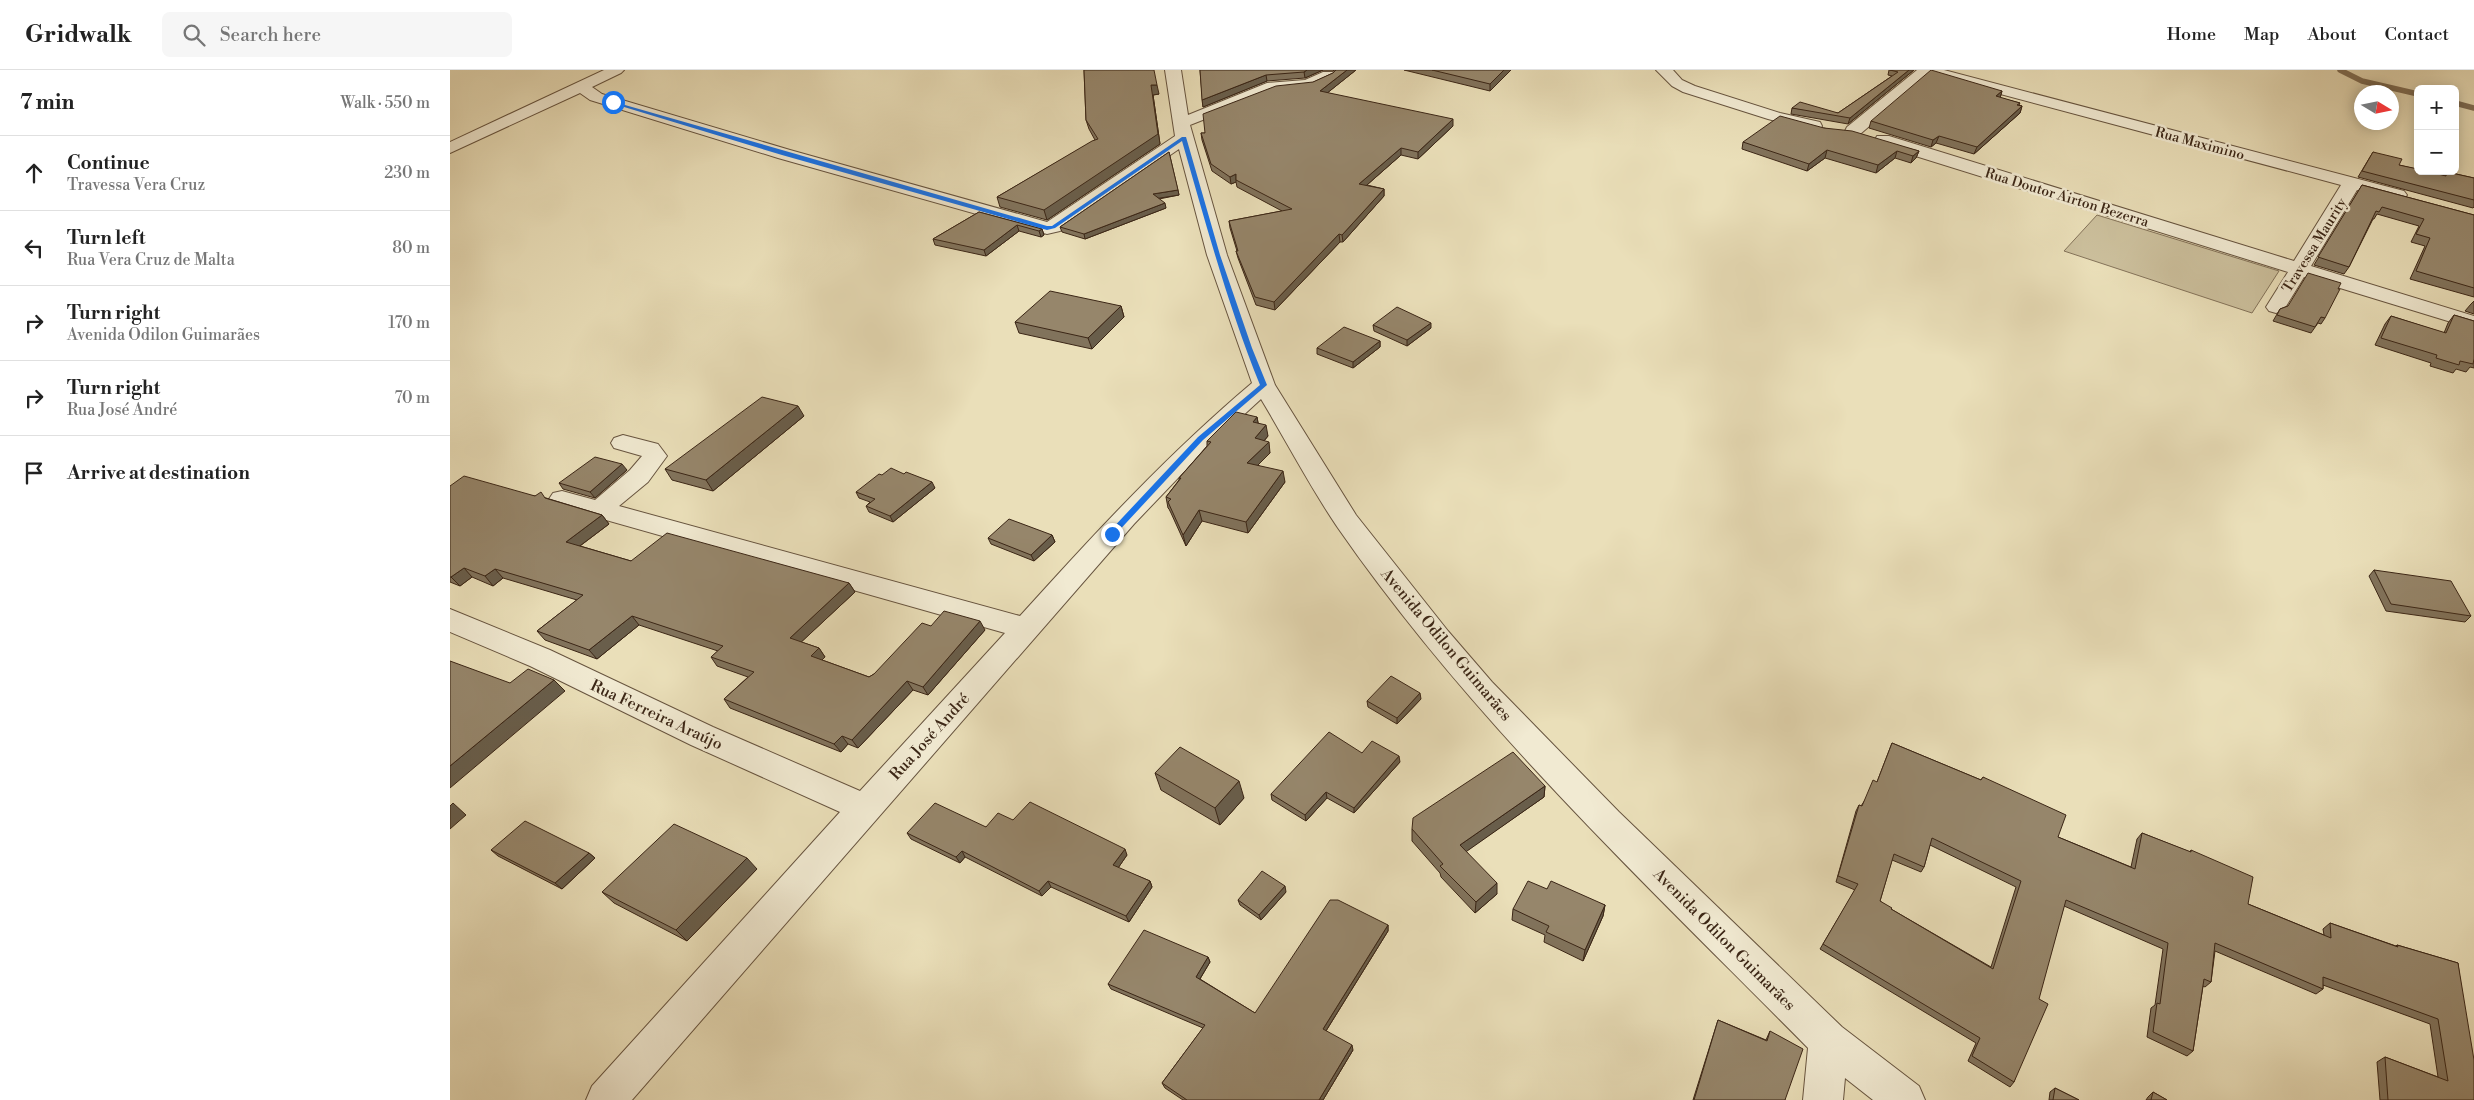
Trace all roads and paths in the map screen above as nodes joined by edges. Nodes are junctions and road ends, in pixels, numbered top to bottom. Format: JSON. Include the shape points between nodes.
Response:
{"nodes":[{"id":1,"x":616,"y":70,"type":"edge"},
{"id":2,"x":1172,"y":70,"type":"edge"},
{"id":3,"x":1664,"y":70,"type":"edge"},
{"id":4,"x":1926,"y":70,"type":"edge"},
{"id":5,"x":1328,"y":76,"type":"edge"},
{"id":6,"x":580,"y":86,"type":"junction"},
{"id":7,"x":1841,"y":130,"type":"junction"},
{"id":8,"x":1183,"y":131,"type":"junction"},
{"id":9,"x":450,"y":148,"type":"edge"},
{"id":10,"x":2352,"y":183,"type":"junction"},
{"id":11,"x":2418,"y":201,"type":"edge"},
{"id":12,"x":2298,"y":269,"type":"junction"},
{"id":13,"x":2276,"y":307,"type":"dead end"},
{"id":14,"x":2474,"y":323,"type":"edge"},
{"id":15,"x":1264,"y":385,"type":"junction"},
{"id":16,"x":622,"y":444,"type":"dead end"},
{"id":17,"x":562,"y":498,"type":"dead end"},
{"id":18,"x":601,"y":508,"type":"junction"},
{"id":19,"x":450,"y":620,"type":"edge"},
{"id":20,"x":1026,"y":628,"type":"junction"},
{"id":21,"x":864,"y":808,"type":"junction"},
{"id":22,"x":1828,"y":1041,"type":"junction"},
{"id":23,"x":606,"y":1100,"type":"edge"},
{"id":24,"x":1823,"y":1100,"type":"edge"},
{"id":25,"x":1905,"y":1100,"type":"edge"}],
"edges":[{"from":1,"to":6,"type":"street"},
{"from":2,"to":8,"type":"street","name":"Avenida Odilon Guimarães"},
{"from":3,"to":7,"type":"street","name":"Rua Doutor Airton Bezerra","via":[[1677,83],[1722,101]]},
{"from":4,"to":7,"type":"street"},
{"from":4,"to":10,"type":"street","name":"Rua Maximino"},
{"from":5,"to":8,"type":"street","via":[[1308,84],[1273,86]]},
{"from":6,"to":8,"type":"street","via":[[596,97],[1045,228],[1053,227]]},
{"from":6,"to":9,"type":"street"},
{"from":7,"to":12,"type":"street","name":"Rua Doutor Airton Bezerra","via":[[2033,185]]},
{"from":8,"to":15,"type":"street","name":"Avenida Odilon Guimarães","via":[[1217,255]]},
{"from":10,"to":11,"type":"street","name":"Rua Maximino"},
{"from":10,"to":12,"type":"street","name":"Travessa Maurity"},
{"from":12,"to":13,"type":"street","name":"Travessa Maurity"},
{"from":12,"to":14,"type":"street","name":"Rua Doutor Airton Bezerra"},
{"from":15,"to":20,"type":"street","name":"Rua José André","via":[[1200,439]]},
{"from":15,"to":22,"type":"street","name":"Avenida Odilon Guimarães","via":[[1347,521],[1481,690],[1607,822]]},
{"from":16,"to":18,"type":"street","via":[[649,449],[655,456],[639,476]]},
{"from":17,"to":18,"type":"street"},
{"from":18,"to":20,"type":"street"},
{"from":19,"to":21,"type":"street","name":"Rua Ferreira Araújo","via":[[540,658],[702,736]]},
{"from":20,"to":21,"type":"street","name":"Rua José André"},
{"from":21,"to":23,"type":"street","name":"Rua José André"},
{"from":22,"to":24,"type":"street"},
{"from":22,"to":25,"type":"street","name":"Avenida Odilon Guimarães"}]}
